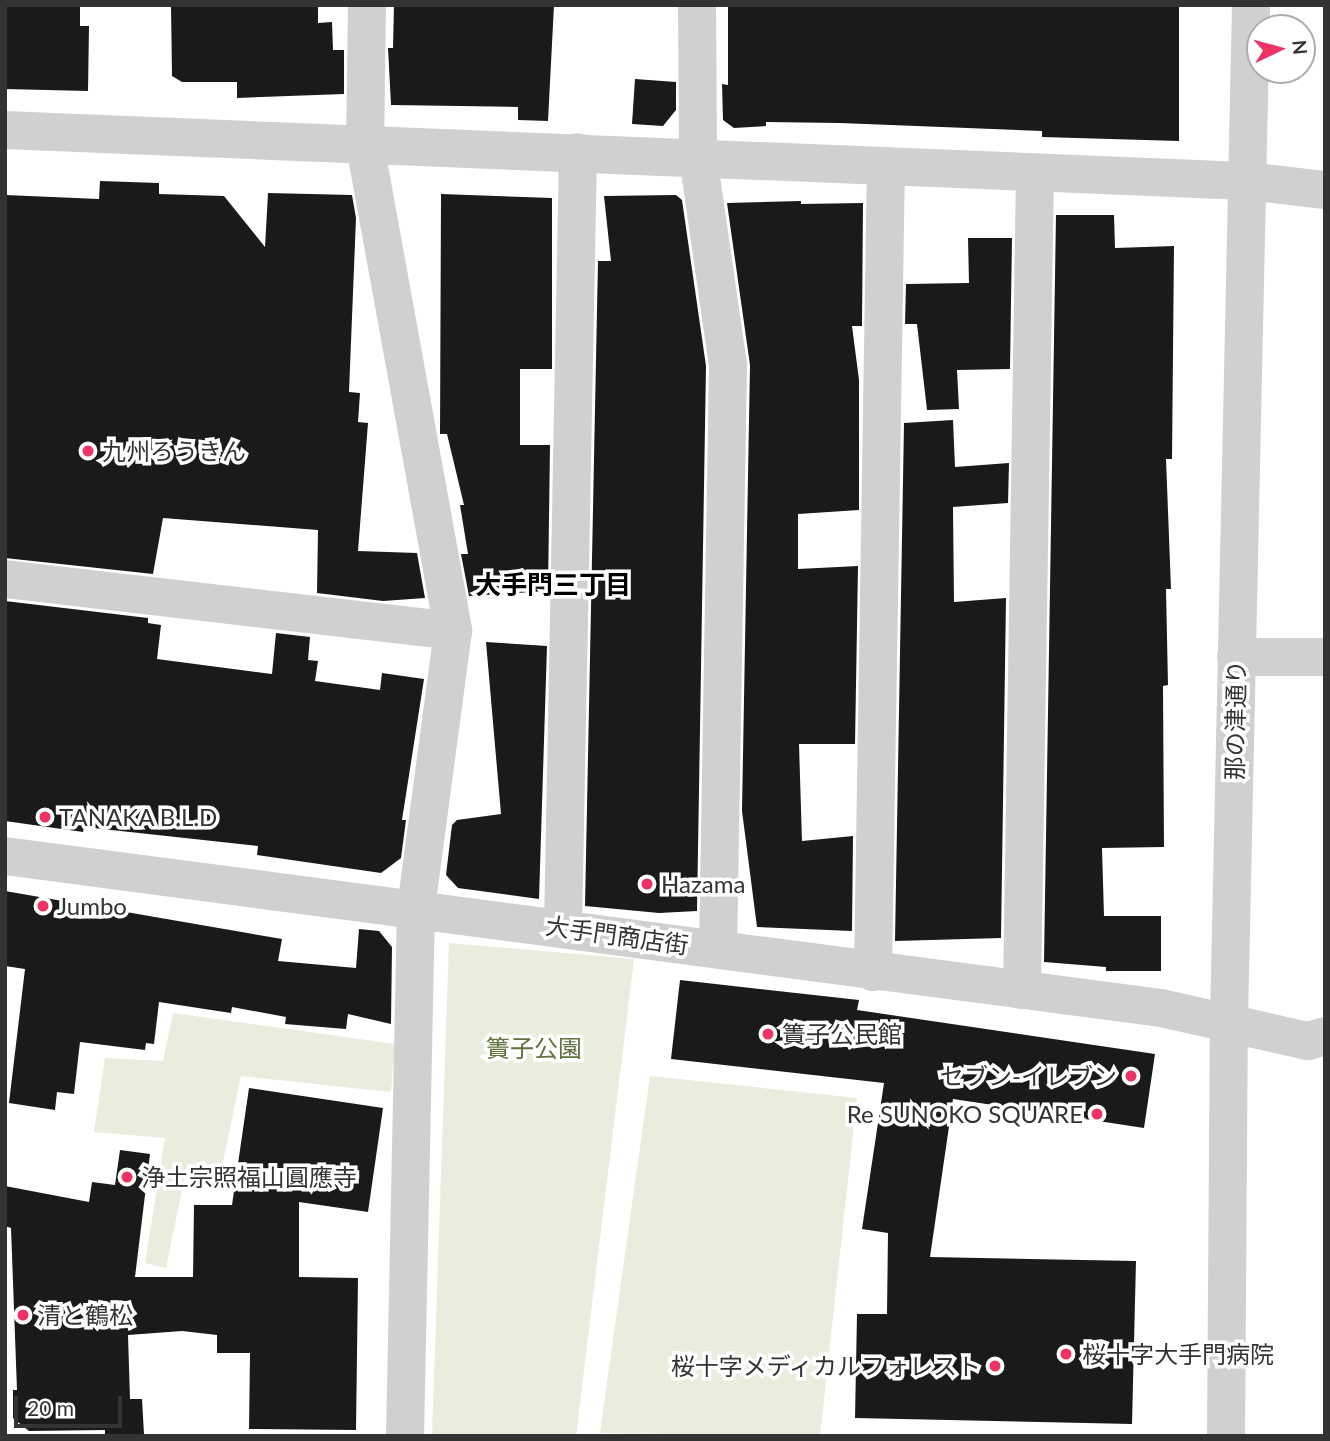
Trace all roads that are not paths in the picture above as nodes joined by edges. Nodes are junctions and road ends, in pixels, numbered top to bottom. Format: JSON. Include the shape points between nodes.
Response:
{"nodes":[{"id":1,"x":367,"y":5,"type":"edge"},
{"id":2,"x":697,"y":5,"type":"edge"},
{"id":3,"x":1251,"y":5,"type":"edge"},
{"id":4,"x":5,"y":130,"type":"edge"},
{"id":5,"x":365,"y":145,"type":"junction"},
{"id":6,"x":578,"y":152,"type":"junction"},
{"id":7,"x":698,"y":157,"type":"junction"},
{"id":8,"x":886,"y":166,"type":"junction"},
{"id":9,"x":1035,"y":174,"type":"junction"},
{"id":10,"x":1246,"y":181,"type":"junction"},
{"id":11,"x":1325,"y":190,"type":"edge"},
{"id":12,"x":5,"y":579,"type":"edge"},
{"id":13,"x":453,"y":631,"type":"junction"},
{"id":14,"x":1236,"y":657,"type":"junction"},
{"id":15,"x":1325,"y":657,"type":"edge"},
{"id":16,"x":5,"y":856,"type":"edge"},
{"id":17,"x":416,"y":907,"type":"junction"},
{"id":18,"x":563,"y":927,"type":"junction"},
{"id":19,"x":718,"y":949,"type":"junction"},
{"id":20,"x":873,"y":972,"type":"junction"},
{"id":21,"x":1021,"y":990,"type":"junction"},
{"id":22,"x":1228,"y":1021,"type":"junction"},
{"id":23,"x":1325,"y":1036,"type":"edge"},
{"id":24,"x":405,"y":1436,"type":"edge"},
{"id":25,"x":1226,"y":1436,"type":"edge"}],
"edges":[{"from":1,"to":5,"type":"street"},
{"from":2,"to":7,"type":"street"},
{"from":3,"to":10,"type":"street","name":"那の津通り"},
{"from":4,"to":5,"type":"street"},
{"from":5,"to":6,"type":"street"},
{"from":5,"to":13,"type":"street"},
{"from":6,"to":7,"type":"street"},
{"from":6,"to":18,"type":"street"},
{"from":7,"to":8,"type":"street"},
{"from":7,"to":19,"type":"street","via":[[728,365]]},
{"from":8,"to":9,"type":"street"},
{"from":8,"to":20,"type":"street"},
{"from":9,"to":10,"type":"street"},
{"from":9,"to":21,"type":"street"},
{"from":10,"to":11,"type":"street"},
{"from":10,"to":14,"type":"street","name":"那の津通り"},
{"from":12,"to":13,"type":"street"},
{"from":13,"to":17,"type":"street"},
{"from":14,"to":15,"type":"street"},
{"from":14,"to":22,"type":"street","name":"那の津通り"},
{"from":16,"to":17,"type":"street","name":"大手門商店街"},
{"from":17,"to":18,"type":"street","name":"大手門商店街"},
{"from":17,"to":24,"type":"street"},
{"from":18,"to":19,"type":"street","name":"大手門商店街"},
{"from":19,"to":20,"type":"street","name":"大手門商店街"},
{"from":20,"to":21,"type":"street","name":"大手門商店街"},
{"from":21,"to":22,"type":"street","name":"大手門商店街"},
{"from":22,"to":23,"type":"street","name":"大手門商店街","via":[[1308,1041]]},
{"from":22,"to":25,"type":"street","name":"那の津通り"}]}
